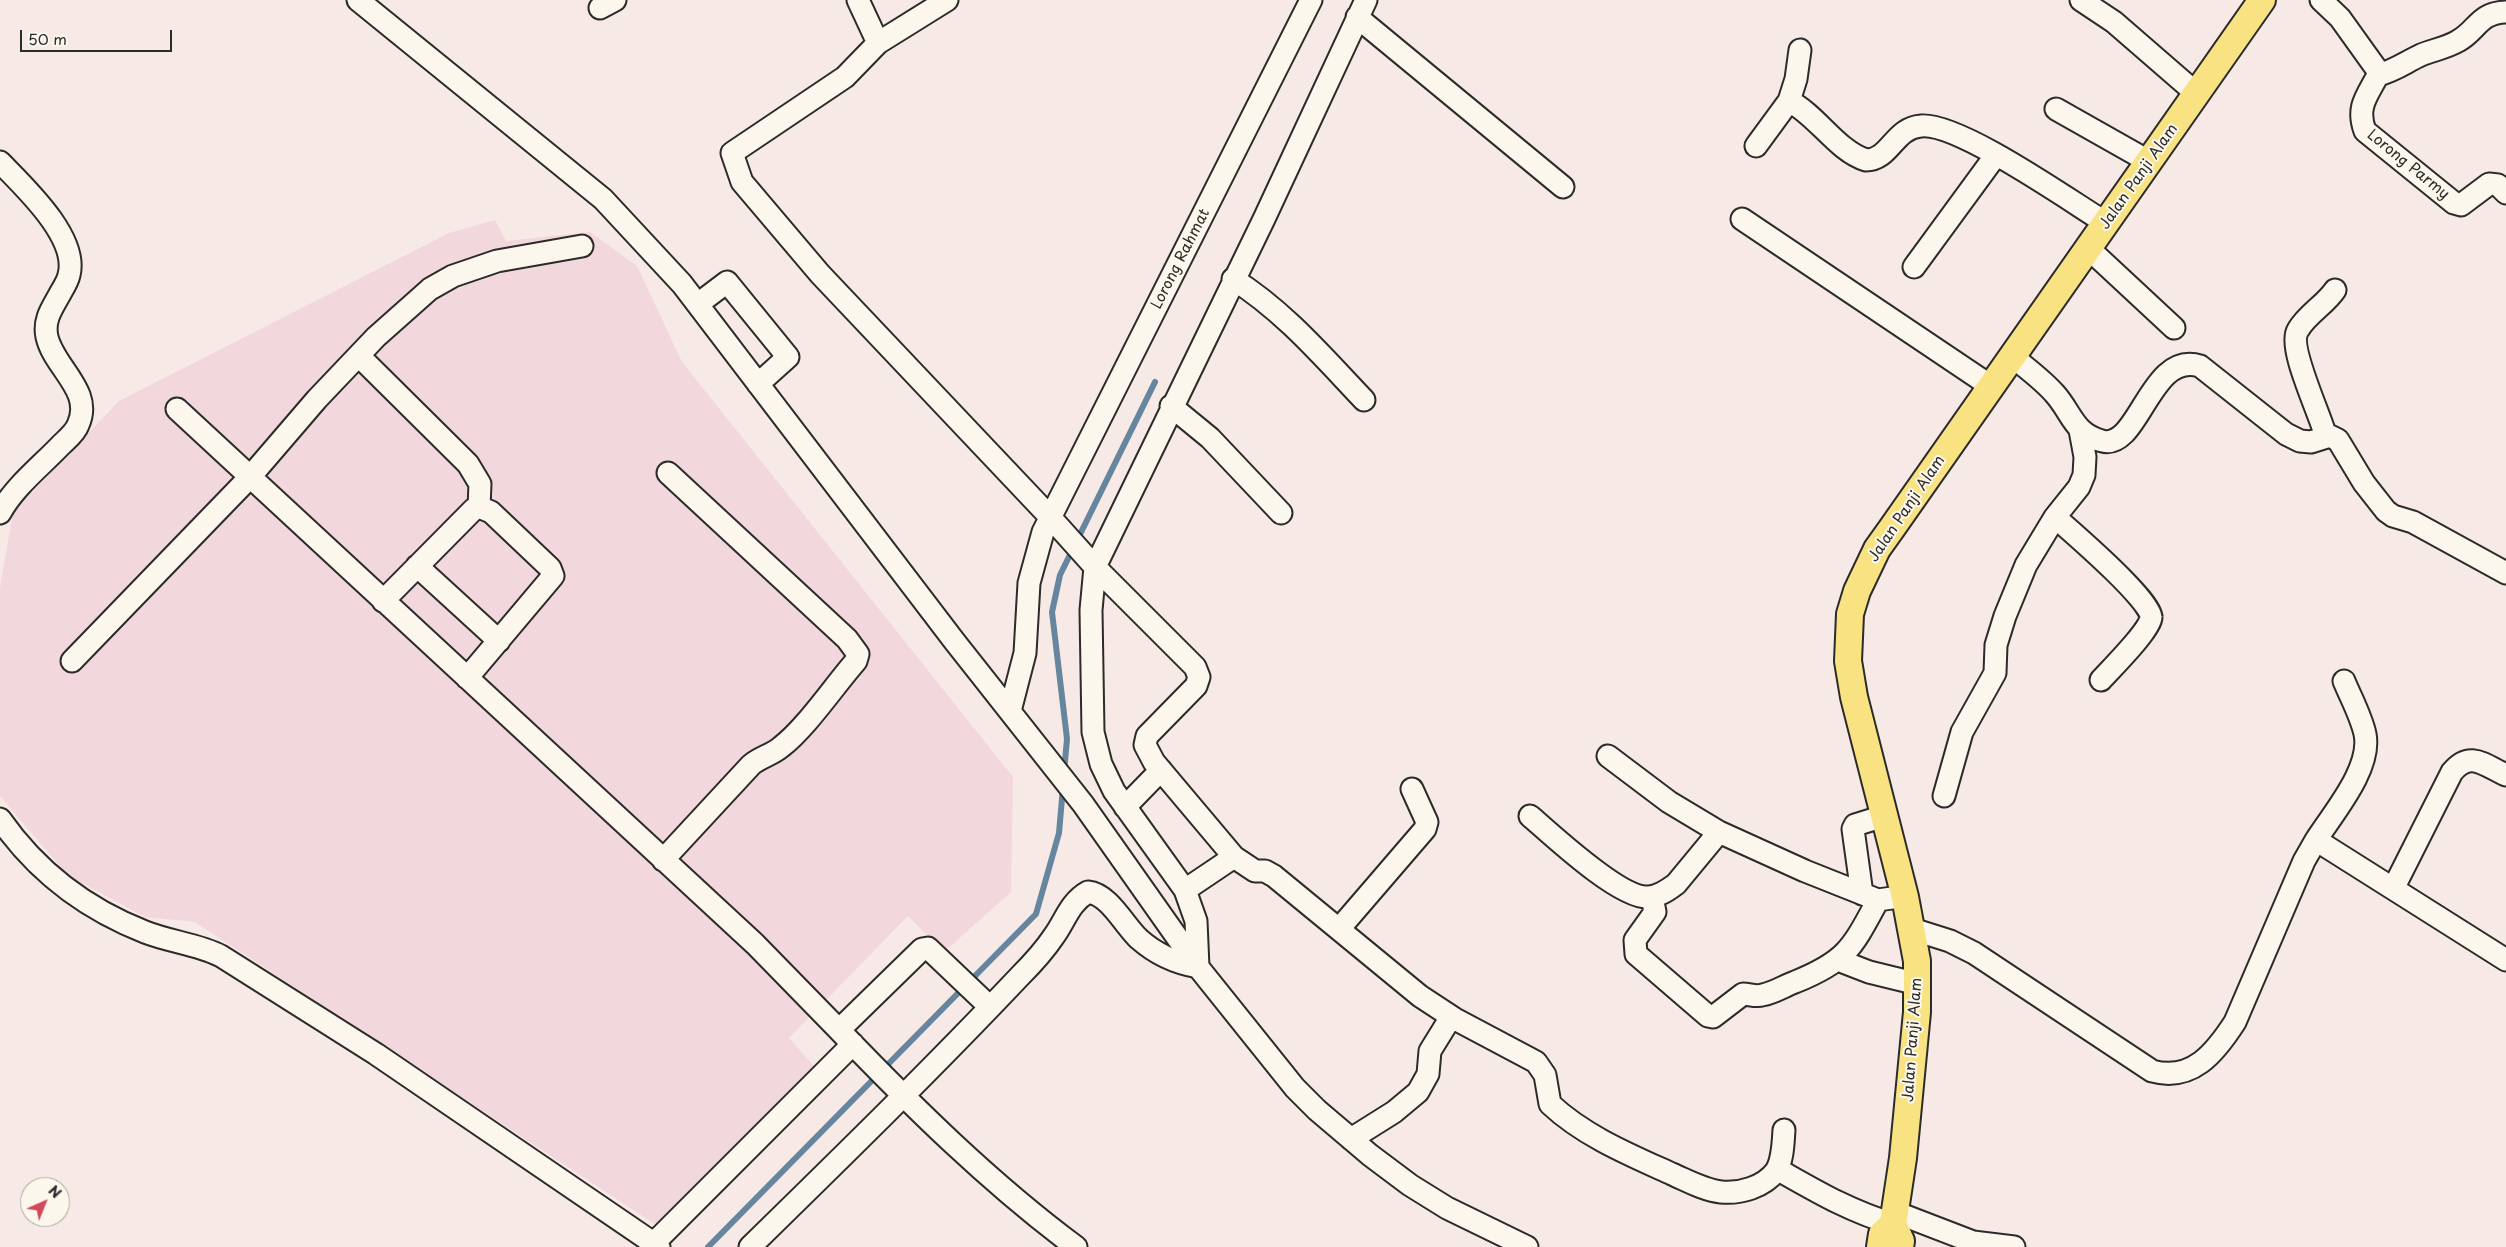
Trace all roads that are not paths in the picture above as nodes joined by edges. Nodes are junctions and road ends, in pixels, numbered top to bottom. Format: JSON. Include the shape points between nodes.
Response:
{"nodes":[{"id":1,"x":358,"y":0,"type":"edge"},
{"id":2,"x":858,"y":0,"type":"edge"},
{"id":3,"x":947,"y":0,"type":"edge"},
{"id":4,"x":1311,"y":0,"type":"edge"},
{"id":5,"x":2081,"y":0,"type":"edge"},
{"id":6,"x":2262,"y":0,"type":"edge"},
{"id":7,"x":2321,"y":0,"type":"edge"},
{"id":8,"x":1361,"y":8,"type":"edge"},
{"id":9,"x":2506,"y":12,"type":"edge"},
{"id":10,"x":878,"y":43,"type":"junction"},
{"id":11,"x":1800,"y":50,"type":"dead end"},
{"id":12,"x":2378,"y":75,"type":"junction"},
{"id":13,"x":2197,"y":94,"type":"junction"},
{"id":14,"x":1789,"y":102,"type":"junction"},
{"id":15,"x":2056,"y":109,"type":"dead end"},
{"id":16,"x":1756,"y":146,"type":"dead end"},
{"id":17,"x":1996,"y":155,"type":"junction"},
{"id":18,"x":2148,"y":161,"type":"junction"},
{"id":19,"x":0,"y":162,"type":"edge"},
{"id":20,"x":1564,"y":187,"type":"dead end"},
{"id":21,"x":2506,"y":193,"type":"edge"},
{"id":22,"x":1742,"y":218,"type":"dead end"},
{"id":23,"x":2106,"y":223,"type":"junction"},
{"id":24,"x":582,"y":246,"type":"dead end"},
{"id":25,"x":2088,"y":248,"type":"junction"},
{"id":26,"x":1914,"y":267,"type":"dead end"},
{"id":27,"x":1233,"y":279,"type":"junction"},
{"id":28,"x":2335,"y":290,"type":"dead end"},
{"id":29,"x":698,"y":304,"type":"junction"},
{"id":30,"x":2174,"y":328,"type":"dead end"},
{"id":31,"x":359,"y":356,"type":"junction"},
{"id":32,"x":2012,"y":356,"type":"junction"},
{"id":33,"x":758,"y":384,"type":"junction"},
{"id":34,"x":1992,"y":387,"type":"junction"},
{"id":35,"x":1364,"y":400,"type":"dead end"},
{"id":36,"x":1172,"y":406,"type":"junction"},
{"id":37,"x":177,"y":409,"type":"dead end"},
{"id":38,"x":2080,"y":430,"type":"junction"},
{"id":39,"x":2326,"y":436,"type":"junction"},
{"id":40,"x":668,"y":473,"type":"dead end"},
{"id":41,"x":250,"y":478,"type":"junction"},
{"id":42,"x":479,"y":507,"type":"junction"},
{"id":43,"x":0,"y":513,"type":"edge"},
{"id":44,"x":1281,"y":513,"type":"dead end"},
{"id":45,"x":2056,"y":517,"type":"junction"},
{"id":46,"x":1053,"y":520,"type":"junction"},
{"id":47,"x":1092,"y":565,"type":"junction"},
{"id":48,"x":417,"y":566,"type":"junction"},
{"id":49,"x":2506,"y":573,"type":"edge"},
{"id":50,"x":383,"y":601,"type":"junction"},
{"id":51,"x":500,"y":640,"type":"junction"},
{"id":52,"x":72,"y":661,"type":"dead end"},
{"id":53,"x":467,"y":678,"type":"junction"},
{"id":54,"x":2102,"y":680,"type":"dead end"},
{"id":55,"x":2344,"y":681,"type":"dead end"},
{"id":56,"x":1010,"y":711,"type":"junction"},
{"id":57,"x":1608,"y":756,"type":"dead end"},
{"id":58,"x":1161,"y":770,"type":"junction"},
{"id":59,"x":2506,"y":775,"type":"edge"},
{"id":60,"x":1412,"y":789,"type":"dead end"},
{"id":61,"x":1944,"y":796,"type":"dead end"},
{"id":62,"x":1125,"y":808,"type":"junction"},
{"id":63,"x":1530,"y":816,"type":"dead end"},
{"id":64,"x":1884,"y":816,"type":"junction"},
{"id":65,"x":0,"y":819,"type":"edge"},
{"id":66,"x":1718,"y":832,"type":"junction"},
{"id":67,"x":2316,"y":840,"type":"junction"},
{"id":68,"x":1234,"y":857,"type":"junction"},
{"id":69,"x":663,"y":860,"type":"junction"},
{"id":70,"x":2394,"y":887,"type":"junction"},
{"id":71,"x":1185,"y":890,"type":"junction"},
{"id":72,"x":1905,"y":896,"type":"junction"},
{"id":73,"x":1652,"y":897,"type":"junction"},
{"id":74,"x":1870,"y":897,"type":"junction"},
{"id":75,"x":1339,"y":929,"type":"junction"},
{"id":76,"x":1912,"y":929,"type":"junction"},
{"id":77,"x":1838,"y":960,"type":"junction"},
{"id":78,"x":2506,"y":960,"type":"edge"},
{"id":79,"x":1198,"y":967,"type":"junction"},
{"id":80,"x":1918,"y":984,"type":"junction"},
{"id":81,"x":990,"y":1007,"type":"junction"},
{"id":82,"x":1451,"y":1017,"type":"junction"},
{"id":83,"x":846,"y":1037,"type":"junction"},
{"id":84,"x":904,"y":1095,"type":"junction"},
{"id":85,"x":1784,"y":1130,"type":"dead end"},
{"id":86,"x":1351,"y":1139,"type":"junction"},
{"id":87,"x":1777,"y":1169,"type":"junction"},
{"id":88,"x":1896,"y":1227,"type":"edge"},
{"id":89,"x":654,"y":1246,"type":"edge"},
{"id":90,"x":750,"y":1247,"type":"edge"},
{"id":91,"x":1076,"y":1247,"type":"edge"},
{"id":92,"x":1527,"y":1247,"type":"edge"},
{"id":93,"x":1880,"y":1247,"type":"edge"},
{"id":94,"x":2014,"y":1247,"type":"edge"}],
"edges":[{"from":1,"to":29,"type":"street","via":[[603,199]]},
{"from":2,"to":10,"type":"street"},
{"from":3,"to":10,"type":"street"},
{"from":4,"to":46,"type":"street","name":"Lorong Rahmat"},
{"from":5,"to":13,"type":"street","via":[[2114,22]]},
{"from":6,"to":13,"type":"main road","name":"Jalan Panji Alam"},
{"from":7,"to":12,"type":"street","via":[[2347,27]]},
{"from":8,"to":20,"type":"street"},
{"from":8,"to":27,"type":"street"},
{"from":9,"to":12,"type":"street","via":[[2491,13],[2457,42]]},
{"from":10,"to":46,"type":"street","via":[[845,77],[732,153],[742,182],[820,274]]},
{"from":11,"to":14,"type":"street"},
{"from":12,"to":21,"type":"street","name":"Lorong Parmy","via":[[2360,117],[2365,131],[2373,139],[2454,203],[2461,205],[2467,202],[2489,184]]},
{"from":13,"to":18,"type":"main road","name":"Jalan Panji Alam"},
{"from":14,"to":16,"type":"street"},
{"from":14,"to":17,"type":"street","via":[[1804,110],[1849,151],[1866,160],[1880,157],[1910,127],[1934,125]]},
{"from":15,"to":18,"type":"street"},
{"from":17,"to":23,"type":"street"},
{"from":17,"to":26,"type":"street"},
{"from":18,"to":23,"type":"main road","name":"Jalan Panji Alam"},
{"from":19,"to":43,"type":"street","via":[[44,208],[56,225],[70,260],[70,274],[45,326],[50,349],[83,405],[78,428],[10,498]]},
{"from":22,"to":34,"type":"street"},
{"from":23,"to":25,"type":"main road","name":"Jalan Panji Alam"},
{"from":24,"to":31,"type":"street","via":[[497,262],[453,276],[430,289],[402,312]]},
{"from":25,"to":30,"type":"street"},
{"from":25,"to":32,"type":"main road","name":"Jalan Panji Alam"},
{"from":27,"to":35,"type":"street","via":[[1258,294],[1287,320]]},
{"from":27,"to":36,"type":"street"},
{"from":28,"to":39,"type":"street","via":[[2303,323],[2294,340],[2296,355]]},
{"from":29,"to":33,"type":"street"},
{"from":29,"to":33,"type":"street","via":[[727,282],[788,356]]},
{"from":31,"to":41,"type":"street","via":[[317,399]]},
{"from":31,"to":42,"type":"street","via":[[468,464],[480,484]]},
{"from":32,"to":34,"type":"main road","name":"Jalan Panji Alam"},
{"from":32,"to":38,"type":"street","via":[[2055,394]]},
{"from":33,"to":56,"type":"street"},
{"from":34,"to":64,"type":"main road","name":"Jalan Panji Alam","via":[[1878,549],[1856,591],[1850,614],[1848,661],[1854,697]]},
{"from":36,"to":44,"type":"street","via":[[1210,438]]},
{"from":36,"to":47,"type":"street"},
{"from":37,"to":41,"type":"street"},
{"from":38,"to":39,"type":"street","via":[[2102,441],[2117,440],[2159,382],[2177,368],[2193,364],[2200,366],[2286,434],[2310,442]]},
{"from":38,"to":45,"type":"street","via":[[2085,457],[2084,475]]},
{"from":39,"to":49,"type":"street","via":[[2338,440],[2364,483],[2386,511],[2414,522]]},
{"from":40,"to":69,"type":"street","via":[[847,639],[858,654],[856,661],[792,736],[780,748],[751,765]]},
{"from":41,"to":50,"type":"street"},
{"from":41,"to":52,"type":"street"},
{"from":42,"to":48,"type":"street"},
{"from":42,"to":51,"type":"street","via":[[491,512],[553,571],[551,580]]},
{"from":45,"to":54,"type":"street","via":[[2109,566],[2147,606],[2151,616],[2150,624]]},
{"from":45,"to":61,"type":"street","via":[[2026,565],[2004,616],[1996,645],[1995,673],[1962,732]]},
{"from":46,"to":47,"type":"street"},
{"from":46,"to":56,"type":"street","name":"Lorong Rahmat","via":[[1040,542],[1029,583],[1025,653]]},
{"from":47,"to":58,"type":"street","via":[[1199,673],[1196,686],[1147,736],[1147,752]]},
{"from":47,"to":62,"type":"street","via":[[1094,732],[1106,779]]},
{"from":48,"to":50,"type":"street"},
{"from":48,"to":51,"type":"street"},
{"from":50,"to":53,"type":"street"},
{"from":51,"to":53,"type":"street"},
{"from":53,"to":69,"type":"street"},
{"from":55,"to":67,"type":"street","via":[[2365,734],[2366,752],[2362,768]]},
{"from":56,"to":79,"type":"street","via":[[1083,804]]},
{"from":57,"to":66,"type":"street","via":[[1669,802]]},
{"from":58,"to":62,"type":"street"},
{"from":58,"to":68,"type":"street"},
{"from":59,"to":70,"type":"street","via":[[2471,759],[2460,761]]},
{"from":60,"to":75,"type":"street","via":[[1426,822],[1425,829]]},
{"from":62,"to":71,"type":"street"},
{"from":63,"to":73,"type":"street","via":[[1585,862],[1629,893]]},
{"from":64,"to":72,"type":"main road","name":"Jalan Panji Alam"},
{"from":64,"to":74,"type":"street","via":[[1855,825],[1853,829]]},
{"from":65,"to":89,"type":"street","via":[[38,865],[86,904],[145,932],[222,956],[376,1054]]},
{"from":66,"to":73,"type":"street","via":[[1676,884]]},
{"from":66,"to":74,"type":"street"},
{"from":67,"to":70,"type":"street"},
{"from":67,"to":76,"type":"street","via":[[2235,1022],[2222,1044],[2186,1071],[2168,1075],[2152,1071],[1974,953],[1950,941]]},
{"from":68,"to":71,"type":"street"},
{"from":68,"to":75,"type":"street","via":[[1255,871],[1265,871],[1274,876]]},
{"from":69,"to":83,"type":"street","via":[[755,944]]},
{"from":70,"to":78,"type":"street"},
{"from":71,"to":79,"type":"street","via":[[1196,921]]},
{"from":72,"to":74,"type":"street"},
{"from":72,"to":76,"type":"main road","name":"Jalan Panji Alam"},
{"from":73,"to":77,"type":"street","via":[[1655,912],[1634,940],[1636,954],[1710,1016],[1717,1016],[1743,994],[1761,996],[1813,975]]},
{"from":74,"to":77,"type":"street","via":[[1853,946]]},
{"from":75,"to":82,"type":"street","via":[[1420,996]]},
{"from":76,"to":80,"type":"main road","name":"Jalan Panji Alam"},
{"from":77,"to":80,"type":"street","via":[[1869,972]]},
{"from":79,"to":81,"type":"street","via":[[1177,964],[1159,955],[1139,939],[1100,895],[1088,892],[1073,905],[1038,957]]},
{"from":79,"to":86,"type":"street","via":[[1295,1088]]},
{"from":80,"to":88,"type":"main road","name":"Jalan Panji Alam"},
{"from":81,"to":83,"type":"street","via":[[948,965],[928,948],[922,948]]},
{"from":81,"to":84,"type":"street"},
{"from":82,"to":86,"type":"street","via":[[1430,1051],[1428,1074],[1418,1092],[1394,1112]]},
{"from":82,"to":87,"type":"street","via":[[1536,1062],[1545,1075],[1550,1104],[1625,1153],[1720,1192],[1745,1191],[1770,1177]]},
{"from":83,"to":84,"type":"street"},
{"from":83,"to":89,"type":"street"},
{"from":84,"to":90,"type":"street"},
{"from":84,"to":91,"type":"street","via":[[988,1177]]},
{"from":85,"to":87,"type":"street"},
{"from":86,"to":92,"type":"street","via":[[1410,1185],[1447,1208]]},
{"from":87,"to":88,"type":"street","via":[[1829,1200]]},
{"from":88,"to":93,"type":"main road","name":"Jalan Panji Alam","via":[[1882,1234]]},
{"from":88,"to":94,"type":"street"}]}
